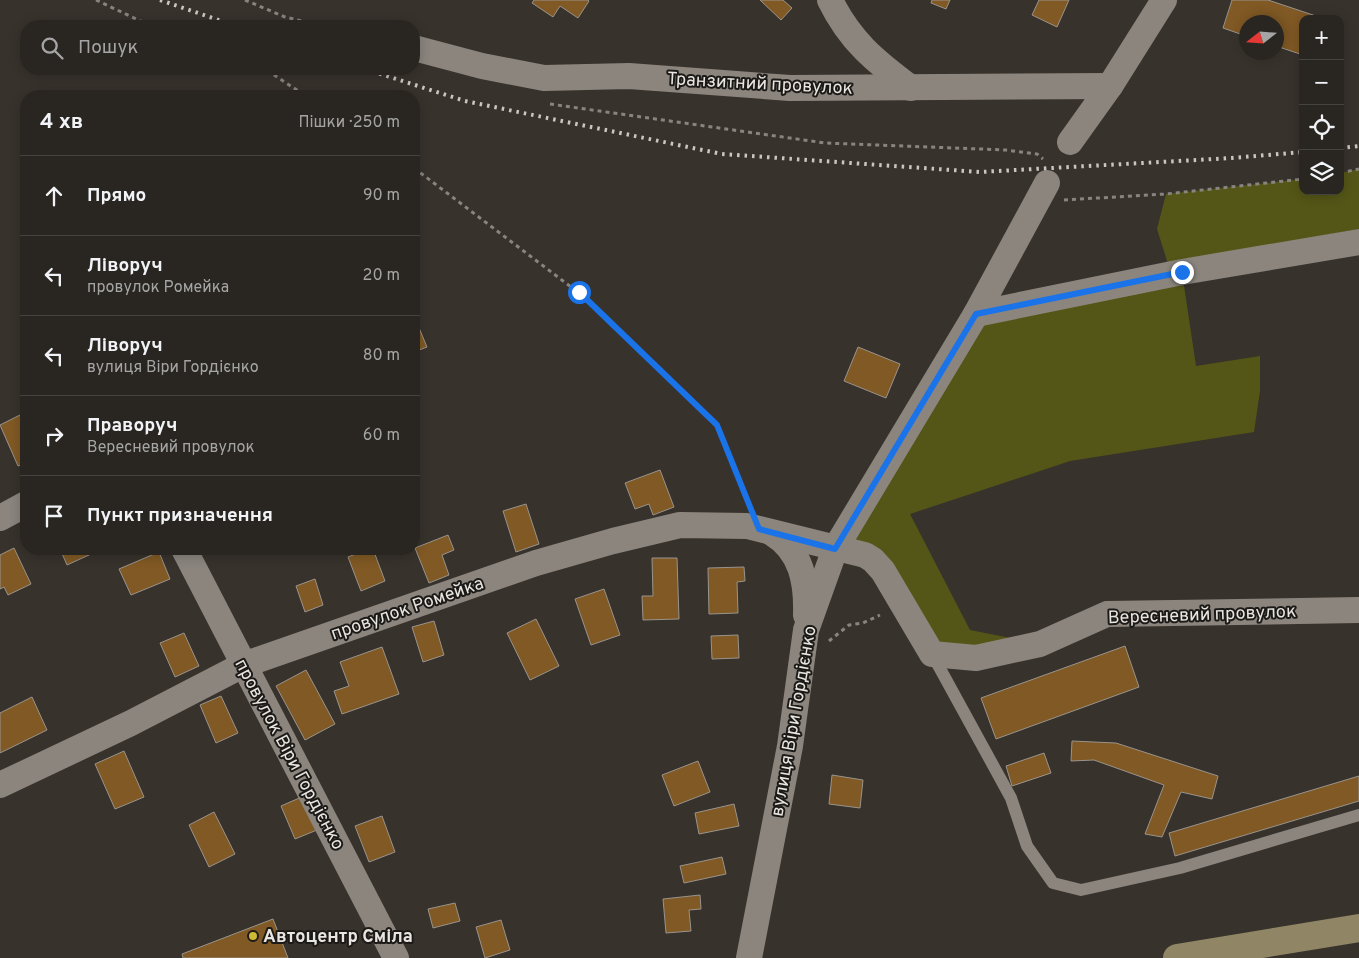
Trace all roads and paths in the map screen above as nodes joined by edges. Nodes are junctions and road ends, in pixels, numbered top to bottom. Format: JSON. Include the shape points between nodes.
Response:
{"nodes":[{"id":1,"x":96,"y":0,"type":"edge"},
{"id":2,"x":245,"y":0,"type":"edge"},
{"id":3,"x":830,"y":0,"type":"edge"},
{"id":4,"x":1164,"y":0,"type":"edge"},
{"id":5,"x":138,"y":20,"type":"edge"},
{"id":6,"x":297,"y":20,"type":"edge"},
{"id":7,"x":420,"y":50,"type":"edge"},
{"id":8,"x":274,"y":75,"type":"edge"},
{"id":9,"x":1110,"y":86,"type":"junction"},
{"id":10,"x":911,"y":88,"type":"junction"},
{"id":11,"x":297,"y":90,"type":"edge"},
{"id":12,"x":549,"y":103,"type":"dead end"},
{"id":13,"x":1070,"y":142,"type":"dead end"},
{"id":14,"x":1359,"y":169,"type":"edge"},
{"id":15,"x":1344,"y":172,"type":"edge"},
{"id":16,"x":420,"y":173,"type":"edge"},
{"id":17,"x":1299,"y":179,"type":"edge"},
{"id":18,"x":1045,"y":183,"type":"junction"},
{"id":19,"x":1359,"y":242,"type":"edge"},
{"id":20,"x":976,"y":314,"type":"junction"},
{"id":21,"x":20,"y":507,"type":"edge"},
{"id":22,"x":0,"y":518,"type":"edge"},
{"id":23,"x":764,"y":530,"type":"junction"},
{"id":24,"x":835,"y":549,"type":"junction"},
{"id":25,"x":187,"y":555,"type":"edge"},
{"id":26,"x":1359,"y":610,"type":"edge"},
{"id":27,"x":906,"y":611,"type":"junction"},
{"id":28,"x":806,"y":630,"type":"junction"},
{"id":29,"x":932,"y":654,"type":"junction"},
{"id":30,"x":802,"y":664,"type":"junction"},
{"id":31,"x":243,"y":665,"type":"junction"},
{"id":32,"x":0,"y":785,"type":"edge"},
{"id":33,"x":1359,"y":815,"type":"edge"},
{"id":34,"x":1359,"y":928,"type":"edge"},
{"id":35,"x":396,"y":958,"type":"edge"},
{"id":36,"x":749,"y":958,"type":"edge"},
{"id":37,"x":1177,"y":958,"type":"edge"}],
"edges":[{"from":1,"to":5,"type":"path"},
{"from":2,"to":6,"type":"path"},
{"from":3,"to":10,"type":"street","via":[[840,21],[870,57]]},
{"from":4,"to":9,"type":"street"},
{"from":7,"to":10,"type":"street","name":"Транзитний провулок","via":[[544,78],[629,76],[790,88]]},
{"from":8,"to":11,"type":"path"},
{"from":9,"to":10,"type":"street","name":"Транзитний провулок"},
{"from":9,"to":13,"type":"street"},
{"from":12,"to":18,"type":"path","via":[[825,143],[1037,154]]},
{"from":14,"to":15,"type":"path"},
{"from":16,"to":23,"type":"path","via":[[579,292],[717,425]]},
{"from":17,"to":18,"type":"path","via":[[1166,194]]},
{"from":18,"to":20,"type":"street","name":"вулиця Віри Гордієнко"},
{"from":19,"to":20,"type":"street","via":[[1182,272]]},
{"from":20,"to":24,"type":"street","name":"вулиця Віри Гордієнко"},
{"from":21,"to":22,"type":"street"},
{"from":23,"to":24,"type":"street","name":"провулок Ромейка"},
{"from":23,"to":28,"type":"street","via":[[781,539],[802,569],[807,596]]},
{"from":23,"to":31,"type":"street","name":"провулок Ромейка","via":[[747,526],[680,525],[613,542],[536,563]]},
{"from":24,"to":27,"type":"street","name":"провулок Ромейка","via":[[852,551],[873,560]]},
{"from":24,"to":28,"type":"street","name":"вулиця Віри Гордієнко"},
{"from":25,"to":31,"type":"street","name":"провулок Віри Гордієнко"},
{"from":26,"to":29,"type":"street","name":"Вересневий провулок","via":[[1107,614],[1040,644],[976,658]]},
{"from":27,"to":29,"type":"street","name":"провулок Ромейка"},
{"from":27,"to":30,"type":"path","via":[[877,615],[863,623],[848,625]]},
{"from":28,"to":30,"type":"street","name":"вулиця Віри Гордієнко"},
{"from":29,"to":33,"type":"lane","via":[[1011,798],[1028,846],[1053,883],[1081,890],[1180,868]]},
{"from":30,"to":36,"type":"street","name":"вулиця Віри Гордієнко","via":[[790,746]]},
{"from":31,"to":32,"type":"street","name":"провулок Ромейка"},
{"from":31,"to":35,"type":"street","name":"провулок Віри Гордієнко"},
{"from":34,"to":37,"type":"main road"}]}
